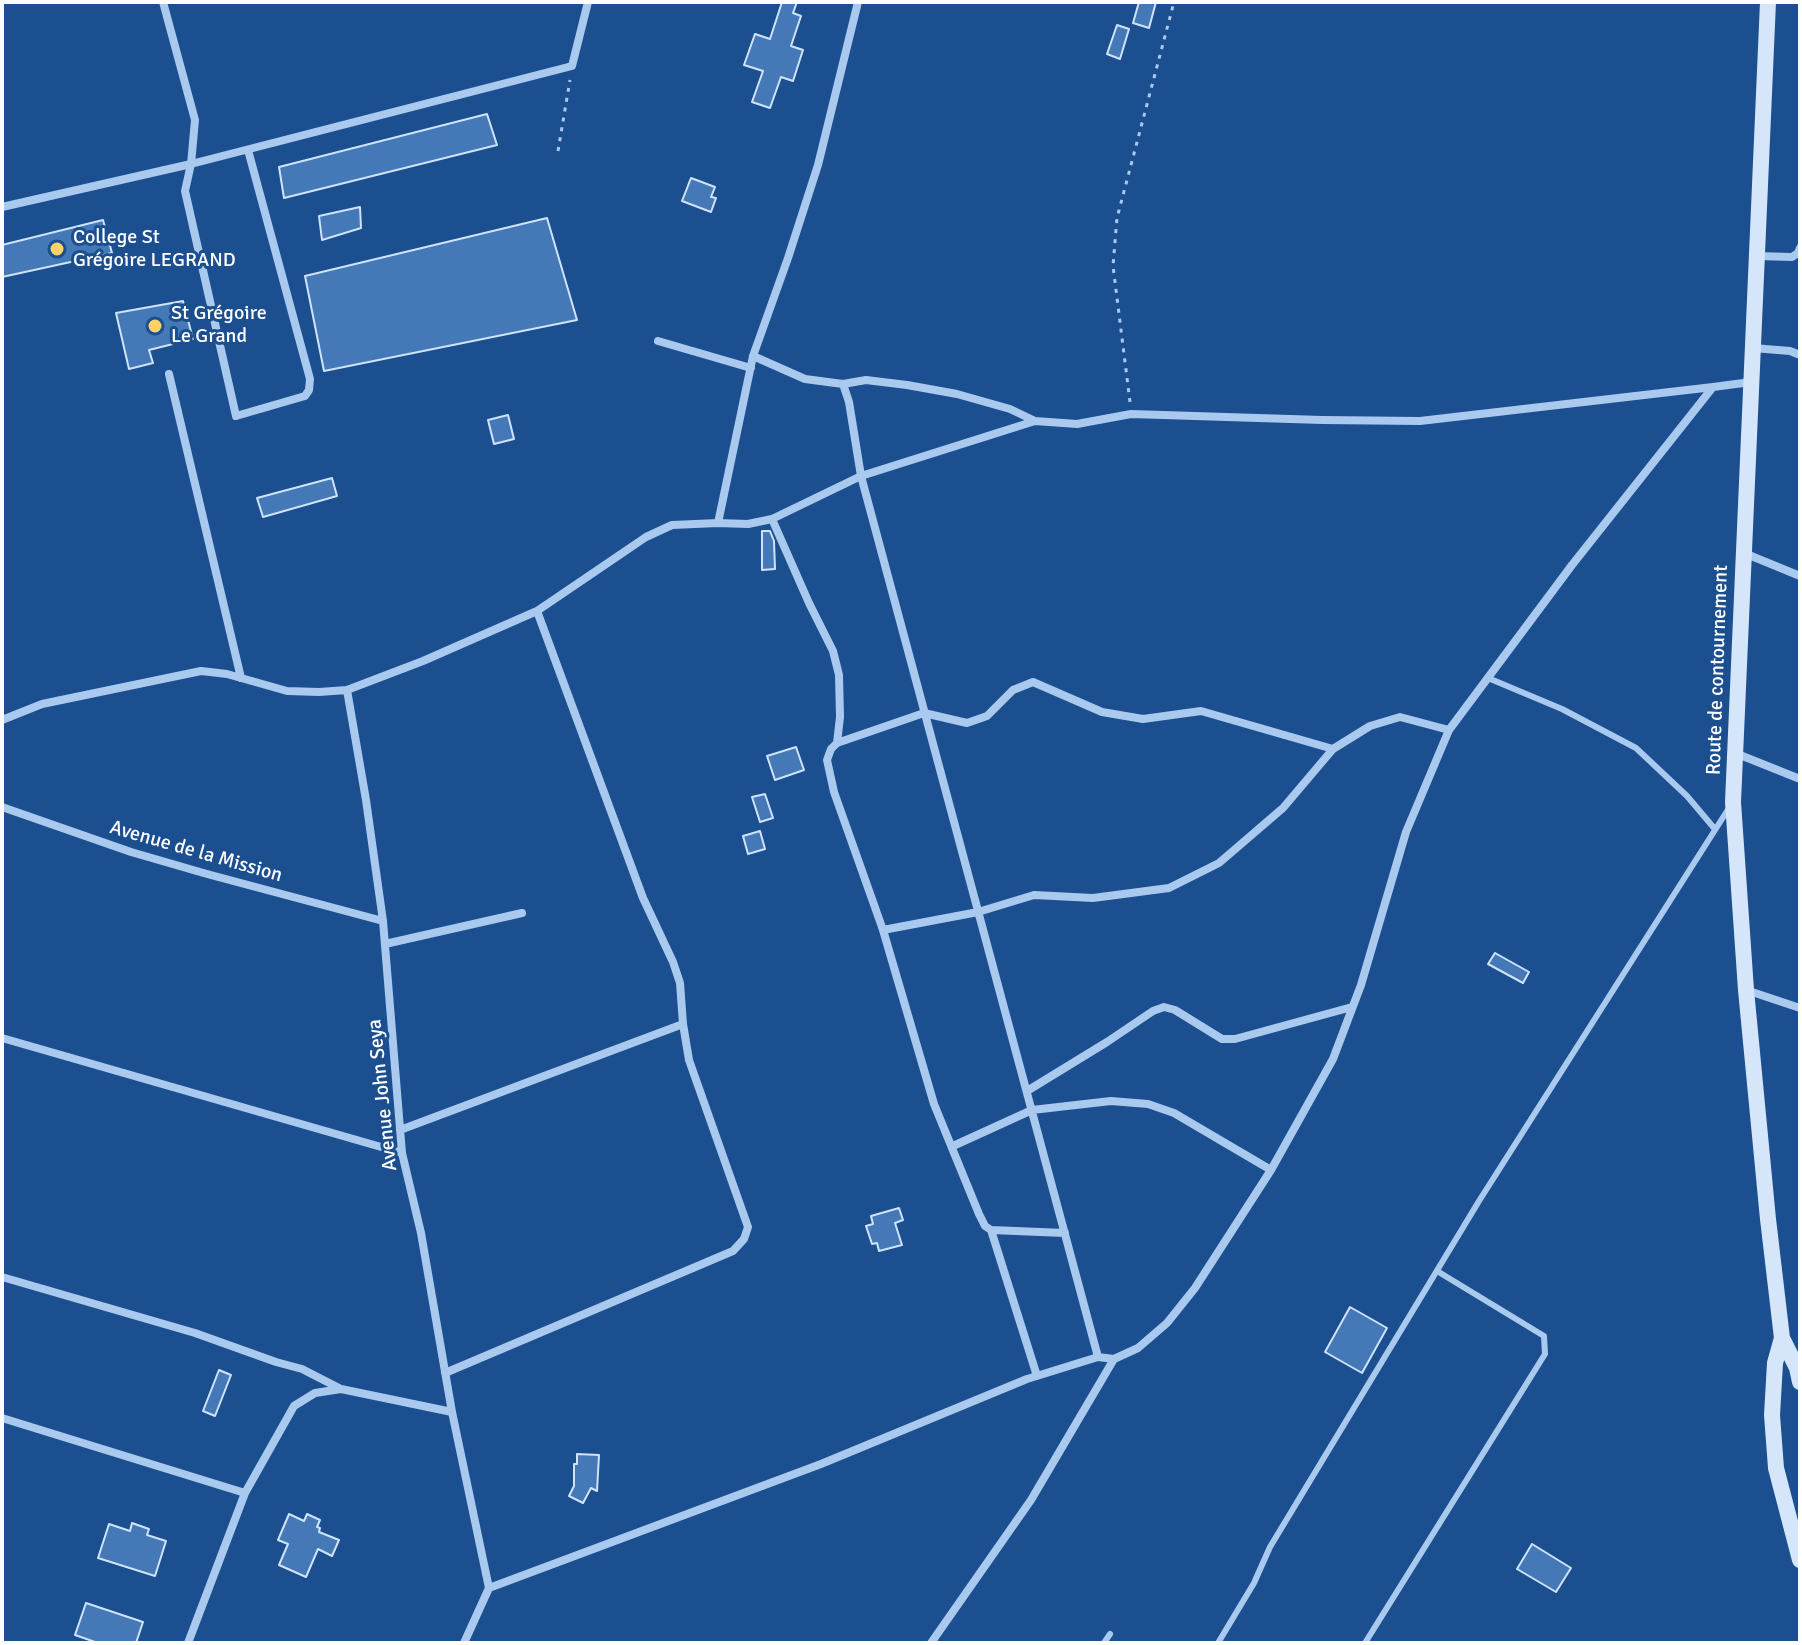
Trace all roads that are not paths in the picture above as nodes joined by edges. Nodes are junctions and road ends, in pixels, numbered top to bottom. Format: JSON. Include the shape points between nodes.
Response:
{"nodes":[{"id":1,"x":163,"y":2,"type":"edge"},
{"id":2,"x":588,"y":2,"type":"edge"},
{"id":3,"x":858,"y":2,"type":"edge"},
{"id":4,"x":1768,"y":2,"type":"edge"},
{"id":5,"x":248,"y":150,"type":"junction"},
{"id":6,"x":191,"y":164,"type":"junction"},
{"id":7,"x":2,"y":207,"type":"edge"},
{"id":8,"x":1800,"y":248,"type":"edge"},
{"id":9,"x":1756,"y":256,"type":"junction"},
{"id":10,"x":658,"y":341,"type":"dead end"},
{"id":11,"x":1752,"y":348,"type":"junction"},
{"id":12,"x":1800,"y":355,"type":"edge"},
{"id":13,"x":753,"y":356,"type":"junction"},
{"id":14,"x":751,"y":368,"type":"junction"},
{"id":15,"x":169,"y":374,"type":"dead end"},
{"id":16,"x":1751,"y":382,"type":"junction"},
{"id":17,"x":843,"y":384,"type":"junction"},
{"id":18,"x":1713,"y":387,"type":"junction"},
{"id":19,"x":1035,"y":421,"type":"junction"},
{"id":20,"x":861,"y":476,"type":"junction"},
{"id":21,"x":772,"y":519,"type":"junction"},
{"id":22,"x":718,"y":523,"type":"junction"},
{"id":23,"x":1743,"y":553,"type":"junction"},
{"id":24,"x":1800,"y":576,"type":"edge"},
{"id":25,"x":537,"y":611,"type":"junction"},
{"id":26,"x":241,"y":678,"type":"junction"},
{"id":27,"x":1488,"y":678,"type":"junction"},
{"id":28,"x":347,"y":690,"type":"junction"},
{"id":29,"x":924,"y":713,"type":"junction"},
{"id":30,"x":2,"y":720,"type":"edge"},
{"id":31,"x":1449,"y":730,"type":"junction"},
{"id":32,"x":837,"y":743,"type":"junction"},
{"id":33,"x":1333,"y":749,"type":"junction"},
{"id":34,"x":1735,"y":753,"type":"junction"},
{"id":35,"x":1800,"y":779,"type":"edge"},
{"id":36,"x":1733,"y":802,"type":"junction"},
{"id":37,"x":2,"y":807,"type":"edge"},
{"id":38,"x":1714,"y":828,"type":"junction"},
{"id":39,"x":978,"y":912,"type":"junction"},
{"id":40,"x":522,"y":913,"type":"dead end"},
{"id":41,"x":383,"y":921,"type":"junction"},
{"id":42,"x":883,"y":930,"type":"junction"},
{"id":43,"x":385,"y":944,"type":"junction"},
{"id":44,"x":1746,"y":990,"type":"junction"},
{"id":45,"x":1352,"y":1007,"type":"junction"},
{"id":46,"x":1800,"y":1008,"type":"edge"},
{"id":47,"x":683,"y":1024,"type":"junction"},
{"id":48,"x":2,"y":1038,"type":"edge"},
{"id":49,"x":1027,"y":1091,"type":"junction"},
{"id":50,"x":1032,"y":1110,"type":"junction"},
{"id":51,"x":400,"y":1130,"type":"junction"},
{"id":52,"x":953,"y":1146,"type":"junction"},
{"id":53,"x":402,"y":1153,"type":"junction"},
{"id":54,"x":1271,"y":1170,"type":"junction"},
{"id":55,"x":991,"y":1230,"type":"junction"},
{"id":56,"x":1065,"y":1233,"type":"junction"},
{"id":57,"x":1437,"y":1271,"type":"junction"},
{"id":58,"x":2,"y":1277,"type":"edge"},
{"id":59,"x":1782,"y":1338,"type":"junction"},
{"id":60,"x":1098,"y":1357,"type":"junction"},
{"id":61,"x":1114,"y":1359,"type":"junction"},
{"id":62,"x":445,"y":1373,"type":"junction"},
{"id":63,"x":1037,"y":1376,"type":"junction"},
{"id":64,"x":1800,"y":1382,"type":"edge"},
{"id":65,"x":341,"y":1389,"type":"junction"},
{"id":66,"x":452,"y":1412,"type":"junction"},
{"id":67,"x":2,"y":1418,"type":"edge"},
{"id":68,"x":245,"y":1493,"type":"junction"},
{"id":69,"x":1800,"y":1560,"type":"edge"},
{"id":70,"x":489,"y":1588,"type":"junction"},
{"id":71,"x":1110,"y":1634,"type":"dead end"},
{"id":72,"x":188,"y":1643,"type":"edge"},
{"id":73,"x":464,"y":1643,"type":"edge"},
{"id":74,"x":931,"y":1643,"type":"edge"},
{"id":75,"x":1104,"y":1643,"type":"edge"},
{"id":76,"x":1218,"y":1643,"type":"edge"},
{"id":77,"x":1365,"y":1643,"type":"edge"}],
"edges":[{"from":1,"to":6,"type":"street","via":[[195,120]]},
{"from":2,"to":5,"type":"street","via":[[572,66]]},
{"from":3,"to":13,"type":"street","via":[[818,165]]},
{"from":4,"to":9,"type":"street","name":"Route de contournement"},
{"from":5,"to":6,"type":"street"},
{"from":5,"to":6,"type":"street","via":[[310,379],[305,396],[236,416],[185,191]]},
{"from":6,"to":7,"type":"street"},
{"from":8,"to":9,"type":"street","via":[[1792,257]]},
{"from":9,"to":11,"type":"street","name":"Route de contournement"},
{"from":10,"to":14,"type":"street"},
{"from":11,"to":12,"type":"street"},
{"from":11,"to":16,"type":"street","name":"Route de contournement"},
{"from":13,"to":14,"type":"street"},
{"from":13,"to":17,"type":"street","via":[[805,379]]},
{"from":14,"to":22,"type":"street"},
{"from":15,"to":26,"type":"street"},
{"from":16,"to":18,"type":"street"},
{"from":16,"to":23,"type":"street","name":"Route de contournement"},
{"from":17,"to":19,"type":"street","via":[[866,380],[957,394]]},
{"from":17,"to":20,"type":"street"},
{"from":18,"to":19,"type":"street","via":[[1420,421],[1131,414],[1077,424]]},
{"from":18,"to":27,"type":"street"},
{"from":19,"to":20,"type":"street"},
{"from":20,"to":21,"type":"street"},
{"from":20,"to":29,"type":"street"},
{"from":21,"to":22,"type":"street"},
{"from":21,"to":32,"type":"street","via":[[833,651],[839,675]]},
{"from":22,"to":25,"type":"street","via":[[672,525],[646,537]]},
{"from":23,"to":24,"type":"street"},
{"from":23,"to":34,"type":"street","name":"Route de contournement"},
{"from":25,"to":28,"type":"street"},
{"from":25,"to":47,"type":"street","via":[[643,898],[673,962]]},
{"from":26,"to":28,"type":"street","via":[[287,691]]},
{"from":26,"to":30,"type":"street","via":[[201,671],[42,704]]},
{"from":27,"to":31,"type":"street"},
{"from":27,"to":38,"type":"lane","via":[[1636,748]]},
{"from":28,"to":41,"type":"street","name":"Avenue John Seya"},
{"from":29,"to":32,"type":"street"},
{"from":29,"to":33,"type":"street","via":[[967,723],[987,716],[1013,690],[1033,682],[1102,712],[1143,719],[1201,711]]},
{"from":29,"to":39,"type":"street"},
{"from":31,"to":33,"type":"street","via":[[1400,717],[1370,726]]},
{"from":31,"to":45,"type":"street","via":[[1406,832]]},
{"from":32,"to":42,"type":"street","via":[[827,760],[834,792]]},
{"from":33,"to":39,"type":"street","via":[[1262,827],[1219,863],[1169,888],[1093,898],[1034,895]]},
{"from":34,"to":35,"type":"street"},
{"from":34,"to":36,"type":"street","name":"Route de contournement"},
{"from":36,"to":38,"type":"lane"},
{"from":36,"to":44,"type":"street","name":"Route de contournement"},
{"from":37,"to":41,"type":"street","name":"Avenue de la Mission","via":[[131,852]]},
{"from":38,"to":57,"type":"lane"},
{"from":39,"to":42,"type":"street"},
{"from":39,"to":49,"type":"street"},
{"from":40,"to":43,"type":"street"},
{"from":41,"to":43,"type":"street","name":"Avenue John Seya"},
{"from":42,"to":52,"type":"street","via":[[934,1104]]},
{"from":43,"to":51,"type":"street","name":"Avenue John Seya"},
{"from":44,"to":46,"type":"street"},
{"from":44,"to":59,"type":"street","name":"Route de contournement"},
{"from":45,"to":49,"type":"street","via":[[1222,1039],[1164,1007]]},
{"from":45,"to":54,"type":"street","via":[[1333,1059]]},
{"from":47,"to":51,"type":"street"},
{"from":47,"to":62,"type":"street","via":[[689,1060],[748,1227],[744,1239],[733,1251]]},
{"from":48,"to":53,"type":"street"},
{"from":49,"to":50,"type":"street"},
{"from":50,"to":52,"type":"street"},
{"from":50,"to":54,"type":"street","via":[[1111,1101],[1148,1104],[1174,1113]]},
{"from":50,"to":56,"type":"street"},
{"from":51,"to":53,"type":"street","name":"Avenue John Seya"},
{"from":52,"to":55,"type":"street","via":[[979,1214]]},
{"from":53,"to":62,"type":"street","name":"Avenue John Seya"},
{"from":54,"to":61,"type":"street","via":[[1167,1323],[1138,1348]]},
{"from":55,"to":56,"type":"street"},
{"from":55,"to":63,"type":"street"},
{"from":56,"to":60,"type":"street"},
{"from":57,"to":76,"type":"lane"},
{"from":57,"to":77,"type":"lane","via":[[1544,1336],[1545,1354]]},
{"from":58,"to":65,"type":"street","via":[[195,1333],[302,1369]]},
{"from":59,"to":64,"type":"street","name":"Route de contournement"},
{"from":59,"to":69,"type":"street","name":"Route de contournement","via":[[1772,1415],[1776,1468]]},
{"from":60,"to":61,"type":"street"},
{"from":60,"to":63,"type":"street"},
{"from":61,"to":74,"type":"street","via":[[1031,1500]]},
{"from":62,"to":66,"type":"street","name":"Avenue John Seya"},
{"from":63,"to":70,"type":"street","via":[[821,1464]]},
{"from":65,"to":66,"type":"street"},
{"from":65,"to":68,"type":"street","via":[[315,1393],[294,1406]]},
{"from":66,"to":70,"type":"street","name":"Avenue John Seya"},
{"from":67,"to":68,"type":"street"},
{"from":68,"to":72,"type":"street"},
{"from":70,"to":73,"type":"street"},
{"from":71,"to":75,"type":"lane"}]}
